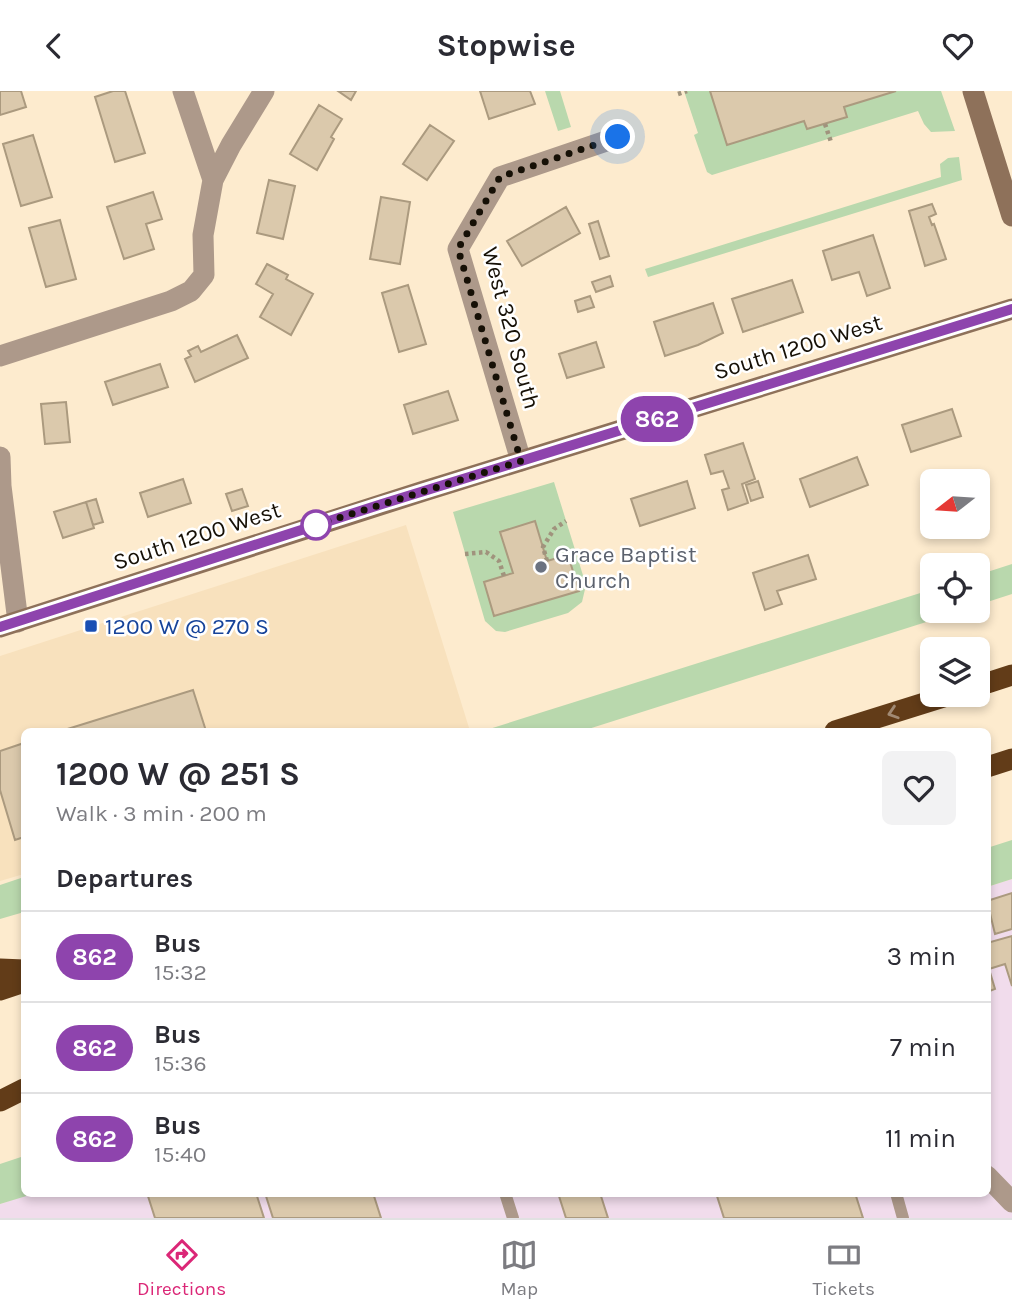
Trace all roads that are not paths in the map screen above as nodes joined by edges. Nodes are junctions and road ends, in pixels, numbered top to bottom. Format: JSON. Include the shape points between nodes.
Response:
{"nodes":[{"id":1,"x":183,"y":91,"type":"edge"},
{"id":2,"x":264,"y":91,"type":"edge"},
{"id":3,"x":973,"y":91,"type":"edge"},
{"id":4,"x":618,"y":137,"type":"dead end"},
{"id":5,"x":213,"y":180,"type":"junction"},
{"id":6,"x":1012,"y":216,"type":"edge"},
{"id":7,"x":1012,"y":309,"type":"edge"},
{"id":8,"x":0,"y":356,"type":"edge"},
{"id":9,"x":0,"y":457,"type":"edge"},
{"id":10,"x":521,"y":461,"type":"junction"},
{"id":11,"x":1,"y":487,"type":"edge"},
{"id":12,"x":9,"y":624,"type":"edge"},
{"id":13,"x":1012,"y":675,"type":"edge"},
{"id":14,"x":990,"y":682,"type":"edge"},
{"id":15,"x":920,"y":704,"type":"edge"},
{"id":16,"x":845,"y":728,"type":"edge"},
{"id":17,"x":1012,"y":759,"type":"edge"},
{"id":18,"x":991,"y":766,"type":"edge"},
{"id":19,"x":0,"y":969,"type":"edge"},
{"id":20,"x":21,"y":970,"type":"edge"},
{"id":21,"x":21,"y":983,"type":"edge"},
{"id":22,"x":0,"y":990,"type":"edge"},
{"id":23,"x":21,"y":1077,"type":"edge"},
{"id":24,"x":0,"y":1084,"type":"edge"},
{"id":25,"x":21,"y":1090,"type":"edge"},
{"id":26,"x":0,"y":1101,"type":"edge"},
{"id":27,"x":991,"y":1180,"type":"edge"},
{"id":28,"x":506,"y":1197,"type":"edge"},
{"id":29,"x":897,"y":1197,"type":"edge"},
{"id":30,"x":1012,"y":1202,"type":"edge"},
{"id":31,"x":513,"y":1218,"type":"edge"},
{"id":32,"x":903,"y":1218,"type":"edge"}],
"edges":[{"from":1,"to":5,"type":"street"},
{"from":2,"to":5,"type":"street"},
{"from":3,"to":6,"type":"main road"},
{"from":4,"to":10,"type":"street","name":"West 320 South","via":[[500,177],[458,249]]},
{"from":5,"to":8,"type":"street","via":[[203,235],[204,275],[191,291]]},
{"from":7,"to":10,"type":"main road","name":"South 1200 West"},
{"from":9,"to":11,"type":"street"},
{"from":10,"to":12,"type":"main road","name":"South 1200 West"},
{"from":11,"to":12,"type":"street"},
{"from":13,"to":14,"type":"highway"},
{"from":15,"to":16,"type":"highway","one_way":true},
{"from":17,"to":18,"type":"highway"},
{"from":19,"to":20,"type":"highway"},
{"from":21,"to":22,"type":"highway"},
{"from":23,"to":24,"type":"highway"},
{"from":25,"to":26,"type":"highway"},
{"from":27,"to":30,"type":"street"},
{"from":28,"to":31,"type":"lane"},
{"from":29,"to":32,"type":"lane"}]}
